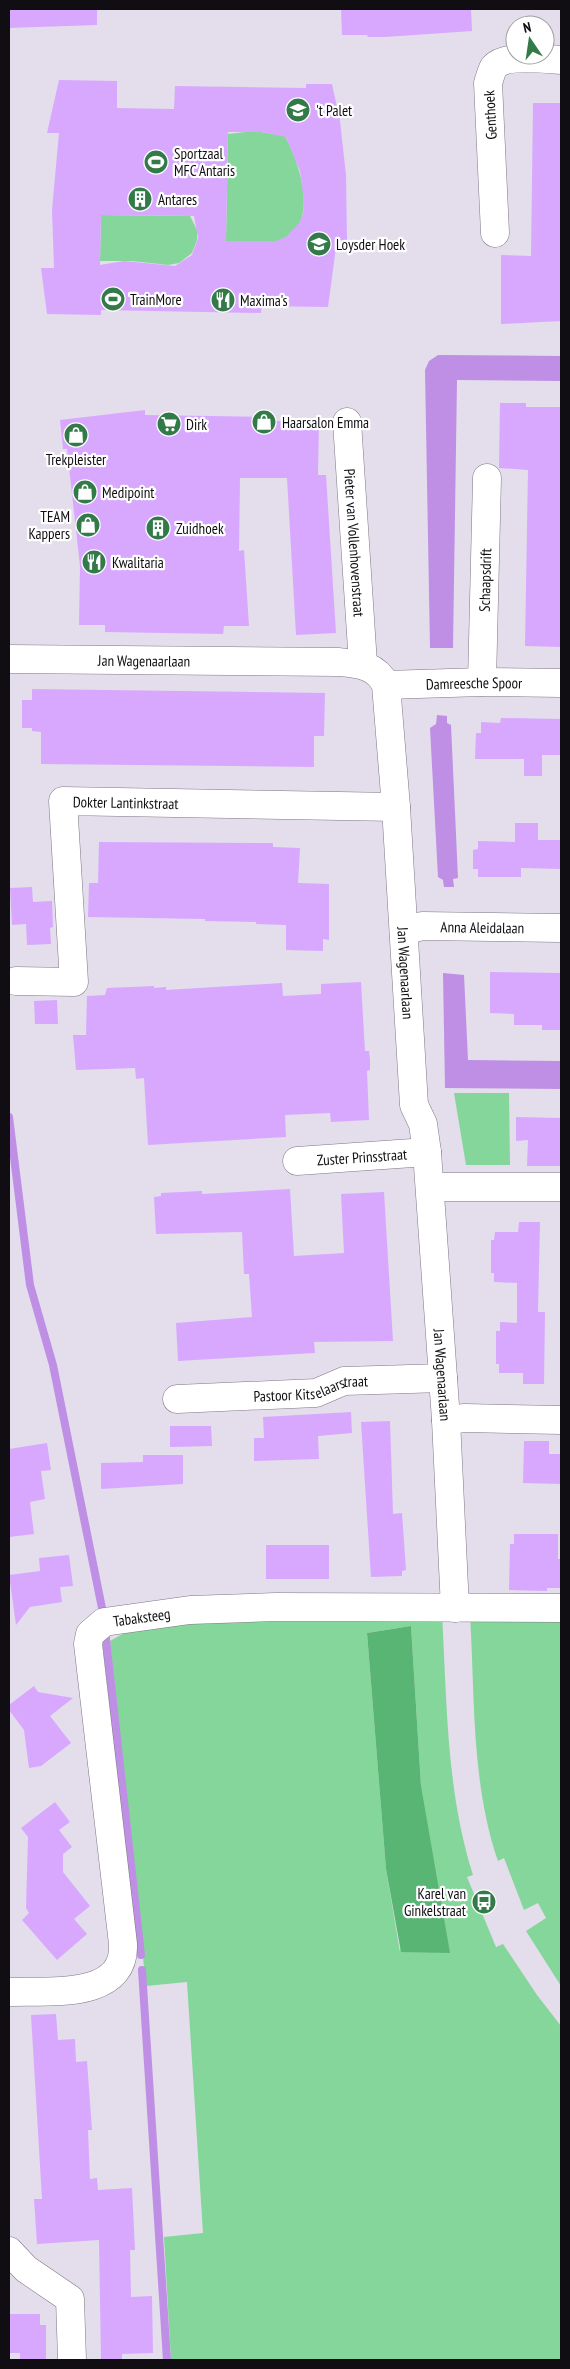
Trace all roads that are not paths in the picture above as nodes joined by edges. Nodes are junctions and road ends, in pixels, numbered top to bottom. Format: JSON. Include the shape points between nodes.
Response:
{"nodes":[{"id":1,"x":561,"y":60,"type":"edge"},
{"id":2,"x":495,"y":232,"type":"dead end"},
{"id":3,"x":347,"y":422,"type":"dead end"},
{"id":4,"x":487,"y":478,"type":"dead end"},
{"id":5,"x":9,"y":659,"type":"edge"},
{"id":6,"x":364,"y":664,"type":"junction"},
{"id":7,"x":482,"y":682,"type":"junction"},
{"id":8,"x":561,"y":683,"type":"edge"},
{"id":9,"x":386,"y":685,"type":"junction"},
{"id":10,"x":396,"y":807,"type":"junction"},
{"id":11,"x":561,"y":928,"type":"edge"},
{"id":12,"x":404,"y":931,"type":"junction"},
{"id":13,"x":16,"y":981,"type":"dead end"},
{"id":14,"x":427,"y":1152,"type":"junction"},
{"id":15,"x":298,"y":1161,"type":"dead end"},
{"id":16,"x":430,"y":1186,"type":"junction"},
{"id":17,"x":561,"y":1186,"type":"edge"},
{"id":18,"x":443,"y":1378,"type":"junction"},
{"id":19,"x":177,"y":1399,"type":"dead end"},
{"id":20,"x":446,"y":1420,"type":"junction"},
{"id":21,"x":561,"y":1420,"type":"edge"},
{"id":22,"x":455,"y":1608,"type":"junction"},
{"id":23,"x":561,"y":1608,"type":"edge"},
{"id":24,"x":9,"y":1992,"type":"edge"},
{"id":25,"x":9,"y":2251,"type":"edge"},
{"id":26,"x":72,"y":2360,"type":"edge"}],
"edges":[{"from":1,"to":2,"type":"street","name":"Genthoek","via":[[514,59],[502,61],[493,68],[488,83]]},
{"from":3,"to":6,"type":"street","name":"Pieter van Vollenhovenstraat"},
{"from":4,"to":7,"type":"street","name":"Schaapsdrift"},
{"from":5,"to":6,"type":"street","name":"Jan Wagenaarlaan"},
{"from":6,"to":9,"type":"street","via":[[380,674]]},
{"from":7,"to":8,"type":"street","name":"Damreesche Spoor"},
{"from":7,"to":9,"type":"street","name":"Damreesche Spoor"},
{"from":9,"to":10,"type":"street","name":"Jan Wagenaarlaan"},
{"from":10,"to":12,"type":"street","name":"Jan Wagenaarlaan"},
{"from":10,"to":13,"type":"street","name":"Dokter Lantinkstraat","via":[[63,801],[74,982]]},
{"from":11,"to":12,"type":"street","name":"Anna Aleidalaan","via":[[422,926]]},
{"from":12,"to":14,"type":"street","name":"Jan Wagenaarlaan","via":[[414,1104],[423,1124]]},
{"from":14,"to":15,"type":"street","name":"Zuster Prinsstraat"},
{"from":14,"to":16,"type":"street","name":"Jan Wagenaarlaan"},
{"from":16,"to":17,"type":"street"},
{"from":16,"to":18,"type":"street","name":"Jan Wagenaarlaan"},
{"from":18,"to":19,"type":"street","name":"Pastoor Kitselaarstraat","via":[[344,1381],[316,1393]]},
{"from":18,"to":20,"type":"street","name":"Jan Wagenaarlaan"},
{"from":20,"to":21,"type":"street"},
{"from":20,"to":22,"type":"street","name":"Jan Wagenaarlaan"},
{"from":22,"to":23,"type":"street","name":"Tabaksteeg"},
{"from":22,"to":24,"type":"street","name":"Tabaksteeg","via":[[190,1610],[122,1618],[104,1622],[94,1629],[88,1644],[123,1944],[122,1958],[110,1978],[94,1986]]},
{"from":25,"to":26,"type":"street","via":[[26,2269],[70,2299]]}]}
